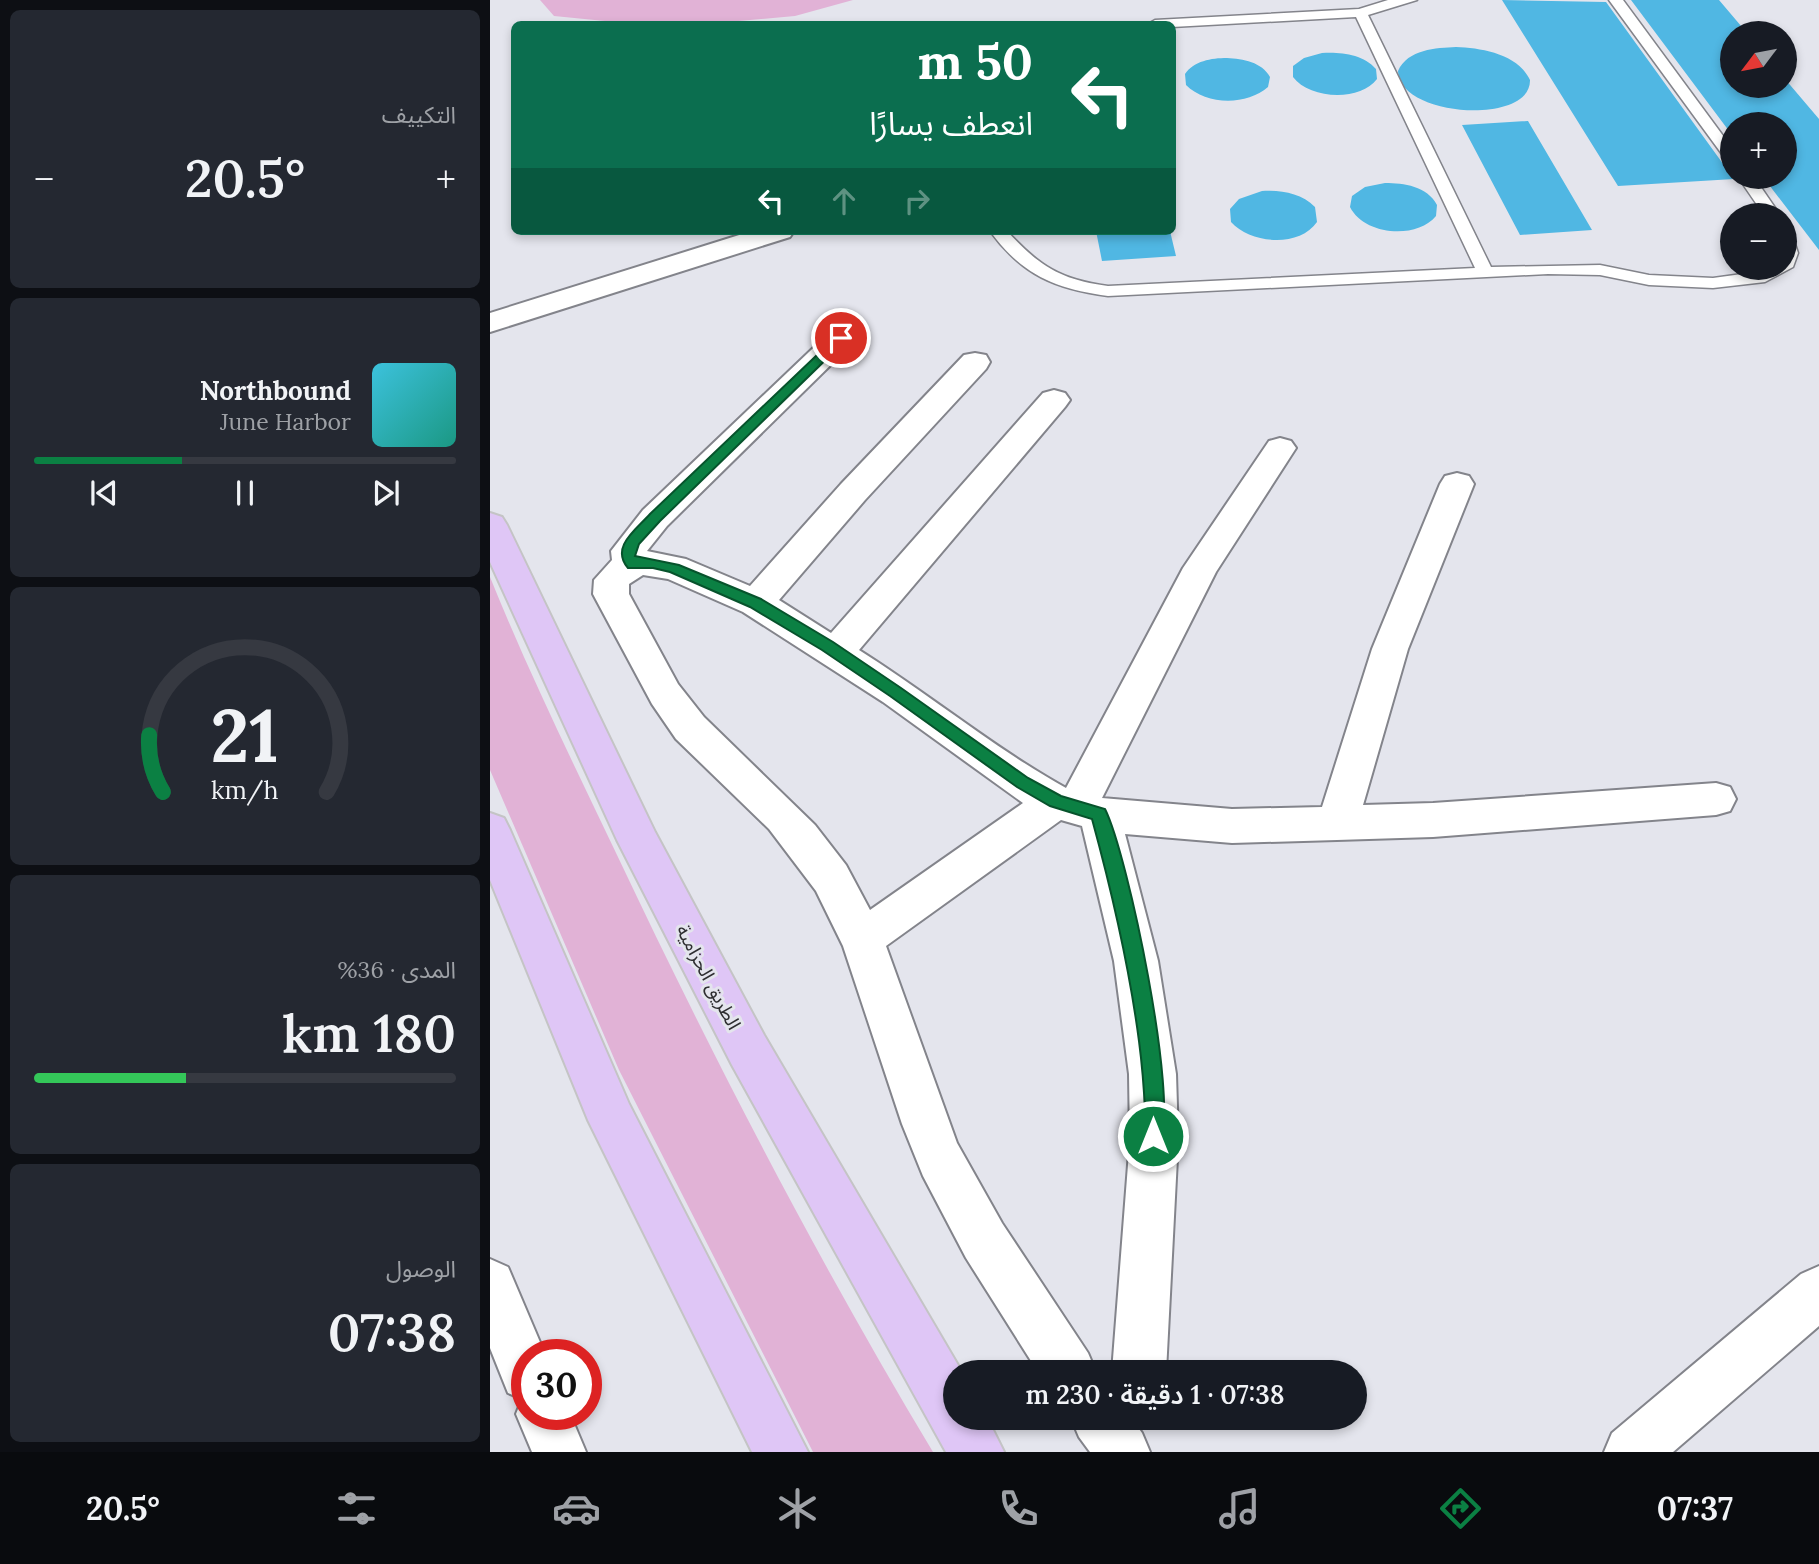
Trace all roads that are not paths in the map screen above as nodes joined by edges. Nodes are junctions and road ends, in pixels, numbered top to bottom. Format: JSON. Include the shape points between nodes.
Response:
{"nodes":[{"id":1,"x":1410,"y":0,"type":"edge"},
{"id":2,"x":1616,"y":0,"type":"edge"},
{"id":3,"x":1361,"y":13,"type":"junction"},
{"id":4,"x":1176,"y":23,"type":"edge"},
{"id":5,"x":1720,"y":142,"type":"edge"},
{"id":6,"x":767,"y":235,"type":"edge"},
{"id":7,"x":1001,"y":235,"type":"edge"},
{"id":8,"x":1485,"y":272,"type":"junction"},
{"id":9,"x":1739,"y":280,"type":"edge"},
{"id":10,"x":490,"y":323,"type":"edge"},
{"id":11,"x":841,"y":338,"type":"dead end"},
{"id":12,"x":975,"y":362,"type":"dead end"},
{"id":13,"x":1054,"y":400,"type":"dead end"},
{"id":14,"x":1280,"y":448,"type":"dead end"},
{"id":15,"x":1457,"y":484,"type":"dead end"},
{"id":16,"x":490,"y":526,"type":"edge"},
{"id":17,"x":634,"y":564,"type":"junction"},
{"id":18,"x":755,"y":603,"type":"junction"},
{"id":19,"x":836,"y":652,"type":"junction"},
{"id":20,"x":1716,"y":799,"type":"dead end"},
{"id":21,"x":1077,"y":808,"type":"junction"},
{"id":22,"x":1337,"y":823,"type":"junction"},
{"id":23,"x":490,"y":830,"type":"edge"},
{"id":24,"x":863,"y":938,"type":"junction"},
{"id":25,"x":490,"y":1285,"type":"edge"},
{"id":26,"x":1819,"y":1292,"type":"edge"},
{"id":27,"x":512,"y":1339,"type":"edge"},
{"id":28,"x":1061,"y":1360,"type":"edge"},
{"id":29,"x":1140,"y":1360,"type":"edge"},
{"id":30,"x":943,"y":1393,"type":"edge"},
{"id":31,"x":550,"y":1430,"type":"edge"},
{"id":32,"x":964,"y":1430,"type":"edge"},
{"id":33,"x":1107,"y":1430,"type":"edge"},
{"id":34,"x":1128,"y":1430,"type":"edge"},
{"id":35,"x":559,"y":1452,"type":"edge"},
{"id":36,"x":781,"y":1452,"type":"edge"},
{"id":37,"x":977,"y":1452,"type":"edge"},
{"id":38,"x":1123,"y":1452,"type":"edge"},
{"id":39,"x":1631,"y":1452,"type":"edge"}],
"edges":[{"from":1,"to":3,"type":"lane"},
{"from":2,"to":5,"type":"lane"},
{"from":3,"to":4,"type":"lane"},
{"from":3,"to":8,"type":"lane"},
{"from":6,"to":10,"type":"street"},
{"from":7,"to":8,"type":"lane","via":[[1020,257],[1049,279],[1108,291]]},
{"from":8,"to":9,"type":"lane","via":[[1600,270],[1649,280]]},
{"from":11,"to":17,"type":"street","via":[[634,541],[628,558]]},
{"from":12,"to":18,"type":"street"},
{"from":13,"to":19,"type":"street"},
{"from":14,"to":21,"type":"street","via":[[1200,568]]},
{"from":15,"to":22,"type":"street","via":[[1391,649]]},
{"from":16,"to":30,"type":"highway","name":"الطريق الحزامية","via":[[638,841],[748,1050]]},
{"from":17,"to":18,"type":"street","via":[[674,568]]},
{"from":17,"to":24,"type":"street","via":[[612,580],[611,594],[665,694],[690,728],[804,842],[831,877]]},
{"from":18,"to":19,"type":"street"},
{"from":19,"to":21,"type":"street","via":[[1022,782]]},
{"from":20,"to":22,"type":"street"},
{"from":21,"to":22,"type":"street","via":[[1153,821],[1232,826]]},
{"from":21,"to":24,"type":"street"},
{"from":21,"to":29,"type":"street","via":[[1123,900],[1149,1044],[1154,1111]]},
{"from":23,"to":36,"type":"highway","via":[[612,1120]]},
{"from":24,"to":28,"type":"street","via":[[919,1109],[941,1161]]},
{"from":25,"to":27,"type":"street"},
{"from":26,"to":39,"type":"street"},
{"from":31,"to":35,"type":"street"},
{"from":32,"to":37,"type":"highway","name":"الطريق الحزامية"},
{"from":33,"to":38,"type":"street"},
{"from":34,"to":38,"type":"street"}]}
